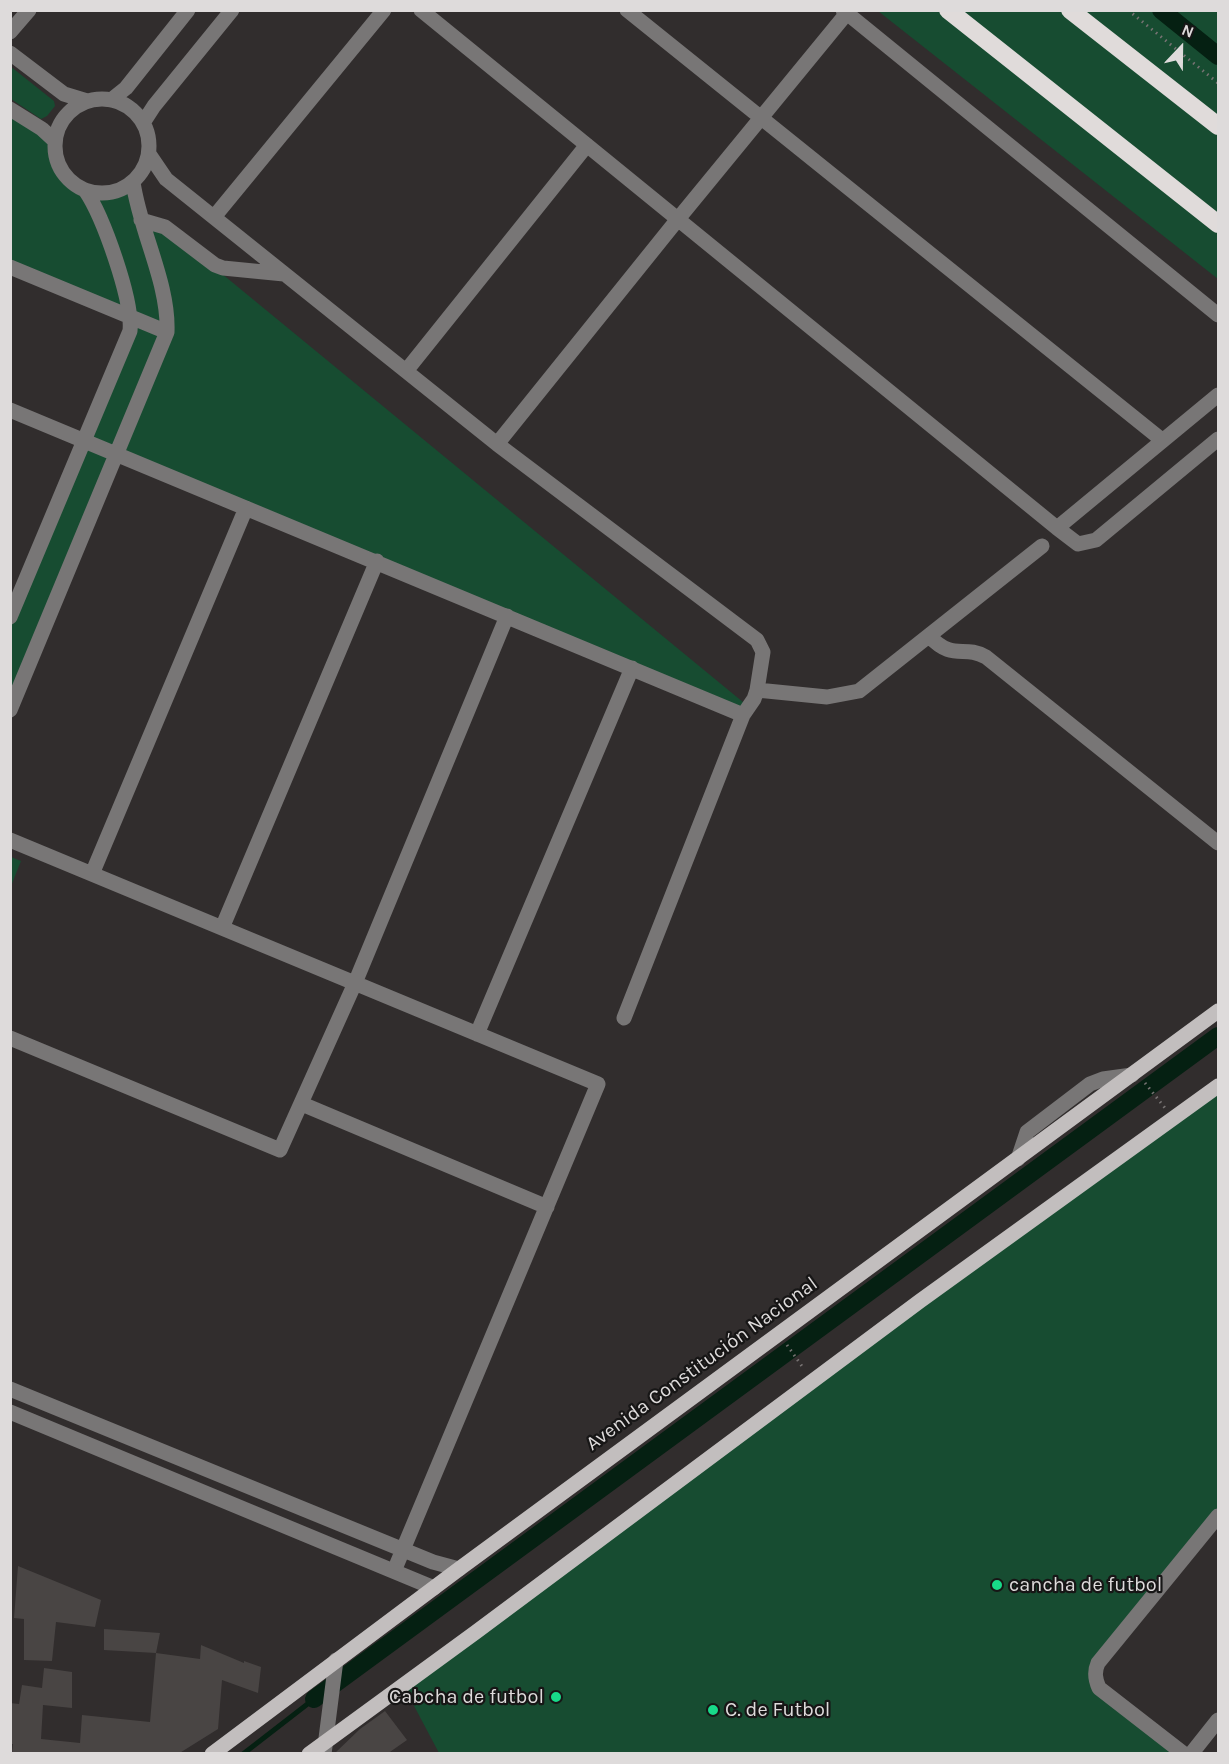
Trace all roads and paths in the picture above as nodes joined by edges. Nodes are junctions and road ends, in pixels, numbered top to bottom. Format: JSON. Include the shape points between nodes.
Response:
{"nodes":[{"id":1,"x":29,"y":10,"type":"edge"},
{"id":2,"x":188,"y":10,"type":"edge"},
{"id":3,"x":232,"y":10,"type":"edge"},
{"id":4,"x":384,"y":10,"type":"edge"},
{"id":5,"x":421,"y":10,"type":"edge"},
{"id":6,"x":627,"y":10,"type":"edge"},
{"id":7,"x":948,"y":10,"type":"edge"},
{"id":8,"x":1070,"y":10,"type":"edge"},
{"id":9,"x":1128,"y":10,"type":"edge"},
{"id":10,"x":845,"y":12,"type":"edge"},
{"id":11,"x":10,"y":32,"type":"edge"},
{"id":12,"x":10,"y":53,"type":"edge"},
{"id":13,"x":1218,"y":83,"type":"edge"},
{"id":14,"x":111,"y":100,"type":"junction"},
{"id":15,"x":87,"y":101,"type":"junction"},
{"id":16,"x":10,"y":109,"type":"edge"},
{"id":17,"x":761,"y":119,"type":"junction"},
{"id":18,"x":143,"y":123,"type":"junction"},
{"id":19,"x":1218,"y":126,"type":"edge"},
{"id":20,"x":55,"y":141,"type":"junction"},
{"id":21,"x":587,"y":145,"type":"junction"},
{"id":22,"x":149,"y":154,"type":"junction"},
{"id":23,"x":133,"y":182,"type":"junction"},
{"id":24,"x":85,"y":190,"type":"junction"},
{"id":25,"x":214,"y":217,"type":"junction"},
{"id":26,"x":678,"y":219,"type":"junction"},
{"id":27,"x":141,"y":220,"type":"junction"},
{"id":28,"x":1218,"y":224,"type":"edge"},
{"id":29,"x":10,"y":267,"type":"edge"},
{"id":30,"x":284,"y":274,"type":"junction"},
{"id":31,"x":1218,"y":315,"type":"edge"},
{"id":32,"x":131,"y":318,"type":"junction"},
{"id":33,"x":166,"y":332,"type":"junction"},
{"id":34,"x":406,"y":371,"type":"junction"},
{"id":35,"x":1218,"y":395,"type":"edge"},
{"id":36,"x":10,"y":410,"type":"edge"},
{"id":37,"x":1218,"y":439,"type":"edge"},
{"id":38,"x":1162,"y":440,"type":"junction"},
{"id":39,"x":85,"y":441,"type":"junction"},
{"id":40,"x":497,"y":444,"type":"junction"},
{"id":41,"x":116,"y":453,"type":"junction"},
{"id":42,"x":246,"y":508,"type":"junction"},
{"id":43,"x":1057,"y":528,"type":"junction"},
{"id":44,"x":1042,"y":546,"type":"dead end"},
{"id":45,"x":377,"y":561,"type":"junction"},
{"id":46,"x":10,"y":616,"type":"edge"},
{"id":47,"x":507,"y":616,"type":"junction"},
{"id":48,"x":929,"y":636,"type":"junction"},
{"id":49,"x":632,"y":668,"type":"junction"},
{"id":50,"x":757,"y":690,"type":"junction"},
{"id":51,"x":10,"y":710,"type":"edge"},
{"id":52,"x":743,"y":715,"type":"junction"},
{"id":53,"x":10,"y":840,"type":"edge"},
{"id":54,"x":1218,"y":843,"type":"edge"},
{"id":55,"x":92,"y":874,"type":"junction"},
{"id":56,"x":222,"y":928,"type":"junction"},
{"id":57,"x":354,"y":983,"type":"junction"},
{"id":58,"x":1218,"y":1011,"type":"edge"},
{"id":59,"x":624,"y":1018,"type":"dead end"},
{"id":60,"x":477,"y":1034,"type":"junction"},
{"id":61,"x":10,"y":1038,"type":"edge"},
{"id":62,"x":1134,"y":1073,"type":"junction"},
{"id":63,"x":1218,"y":1086,"type":"edge"},
{"id":64,"x":302,"y":1104,"type":"junction"},
{"id":65,"x":1173,"y":1118,"type":"junction"},
{"id":66,"x":547,"y":1207,"type":"junction"},
{"id":67,"x":779,"y":1334,"type":"junction"},
{"id":68,"x":812,"y":1382,"type":"junction"},
{"id":69,"x":10,"y":1389,"type":"edge"},
{"id":70,"x":10,"y":1412,"type":"edge"},
{"id":71,"x":151,"y":1446,"type":"junction"},
{"id":72,"x":141,"y":1467,"type":"junction"},
{"id":73,"x":1218,"y":1516,"type":"edge"},
{"id":74,"x":404,"y":1550,"type":"junction"},
{"id":75,"x":459,"y":1569,"type":"junction"},
{"id":76,"x":394,"y":1571,"type":"junction"},
{"id":77,"x":434,"y":1588,"type":"junction"},
{"id":78,"x":336,"y":1660,"type":"junction"},
{"id":79,"x":1218,"y":1720,"type":"edge"},
{"id":80,"x":325,"y":1747,"type":"edge"},
{"id":81,"x":212,"y":1754,"type":"edge"},
{"id":82,"x":309,"y":1754,"type":"edge"},
{"id":83,"x":1184,"y":1754,"type":"edge"},
{"id":84,"x":1191,"y":1754,"type":"edge"}],
"edges":[{"from":1,"to":11,"type":"street"},
{"from":2,"to":14,"type":"street","via":[[126,88]]},
{"from":3,"to":18,"type":"street"},
{"from":4,"to":25,"type":"street"},
{"from":5,"to":21,"type":"street"},
{"from":6,"to":17,"type":"street"},
{"from":7,"to":28,"type":"highway"},
{"from":8,"to":19,"type":"highway"},
{"from":9,"to":13,"type":"path"},
{"from":10,"to":17,"type":"street"},
{"from":10,"to":31,"type":"street"},
{"from":12,"to":15,"type":"street","via":[[64,94]]},
{"from":14,"to":15,"type":"street"},
{"from":14,"to":18,"type":"street","via":[[124,104]]},
{"from":15,"to":20,"type":"street","via":[[65,117]]},
{"from":16,"to":20,"type":"street"},
{"from":17,"to":26,"type":"street"},
{"from":17,"to":38,"type":"street"},
{"from":18,"to":22,"type":"street"},
{"from":20,"to":24,"type":"street","via":[[62,171]]},
{"from":21,"to":26,"type":"street"},
{"from":21,"to":34,"type":"street"},
{"from":22,"to":23,"type":"street"},
{"from":22,"to":25,"type":"street","via":[[166,179]]},
{"from":23,"to":24,"type":"street","via":[[112,192]]},
{"from":23,"to":27,"type":"street"},
{"from":24,"to":32,"type":"street","via":[[100,215]]},
{"from":25,"to":30,"type":"street"},
{"from":26,"to":40,"type":"street"},
{"from":26,"to":43,"type":"street"},
{"from":27,"to":30,"type":"street","via":[[165,227],[215,265]]},
{"from":27,"to":33,"type":"street","via":[[167,306]]},
{"from":29,"to":32,"type":"street"},
{"from":30,"to":34,"type":"street"},
{"from":32,"to":33,"type":"street"},
{"from":32,"to":39,"type":"street","via":[[130,331]]},
{"from":33,"to":41,"type":"street"},
{"from":34,"to":40,"type":"street"},
{"from":35,"to":38,"type":"street"},
{"from":36,"to":39,"type":"street"},
{"from":37,"to":43,"type":"street","via":[[1096,540],[1078,544]]},
{"from":38,"to":43,"type":"street"},
{"from":39,"to":41,"type":"street"},
{"from":39,"to":46,"type":"street"},
{"from":40,"to":50,"type":"street","via":[[757,640],[763,652]]},
{"from":41,"to":42,"type":"street"},
{"from":41,"to":51,"type":"street"},
{"from":42,"to":45,"type":"street"},
{"from":42,"to":55,"type":"street"},
{"from":44,"to":48,"type":"street"},
{"from":45,"to":47,"type":"street"},
{"from":45,"to":56,"type":"street"},
{"from":47,"to":49,"type":"street"},
{"from":47,"to":57,"type":"street"},
{"from":48,"to":50,"type":"street","via":[[859,691],[827,697]]},
{"from":48,"to":54,"type":"street","via":[[951,651],[972,651],[986,657]]},
{"from":49,"to":52,"type":"street"},
{"from":49,"to":60,"type":"street"},
{"from":50,"to":52,"type":"street"},
{"from":52,"to":59,"type":"street"},
{"from":53,"to":55,"type":"street"},
{"from":55,"to":56,"type":"street"},
{"from":56,"to":57,"type":"street"},
{"from":57,"to":60,"type":"street"},
{"from":57,"to":64,"type":"street"},
{"from":58,"to":62,"type":"main road","name":"Avenida Constitución Nacional"},
{"from":60,"to":66,"type":"street","via":[[598,1084]]},
{"from":61,"to":64,"type":"street","via":[[280,1150]]},
{"from":62,"to":65,"type":"path"},
{"from":62,"to":67,"type":"main road","name":"Avenida Constitución Nacional"},
{"from":63,"to":65,"type":"main road"},
{"from":64,"to":66,"type":"street"},
{"from":65,"to":68,"type":"main road"},
{"from":66,"to":74,"type":"street"},
{"from":67,"to":68,"type":"path"},
{"from":67,"to":75,"type":"main road","name":"Avenida Constitución Nacional"},
{"from":68,"to":80,"type":"main road"},
{"from":69,"to":71,"type":"street"},
{"from":70,"to":72,"type":"street"},
{"from":71,"to":72,"type":"street"},
{"from":71,"to":74,"type":"street"},
{"from":72,"to":76,"type":"street"},
{"from":73,"to":83,"type":"street","via":[[1095,1670],[1099,1688]]},
{"from":74,"to":75,"type":"street"},
{"from":74,"to":76,"type":"street"},
{"from":75,"to":77,"type":"main road","name":"Avenida Constitución Nacional"},
{"from":76,"to":77,"type":"street"},
{"from":77,"to":78,"type":"main road","name":"Avenida Constitución Nacional"},
{"from":78,"to":80,"type":"street"},
{"from":78,"to":81,"type":"main road","name":"Avenida Constitución Nacional"},
{"from":79,"to":84,"type":"street"},
{"from":80,"to":82,"type":"main road"}]}
